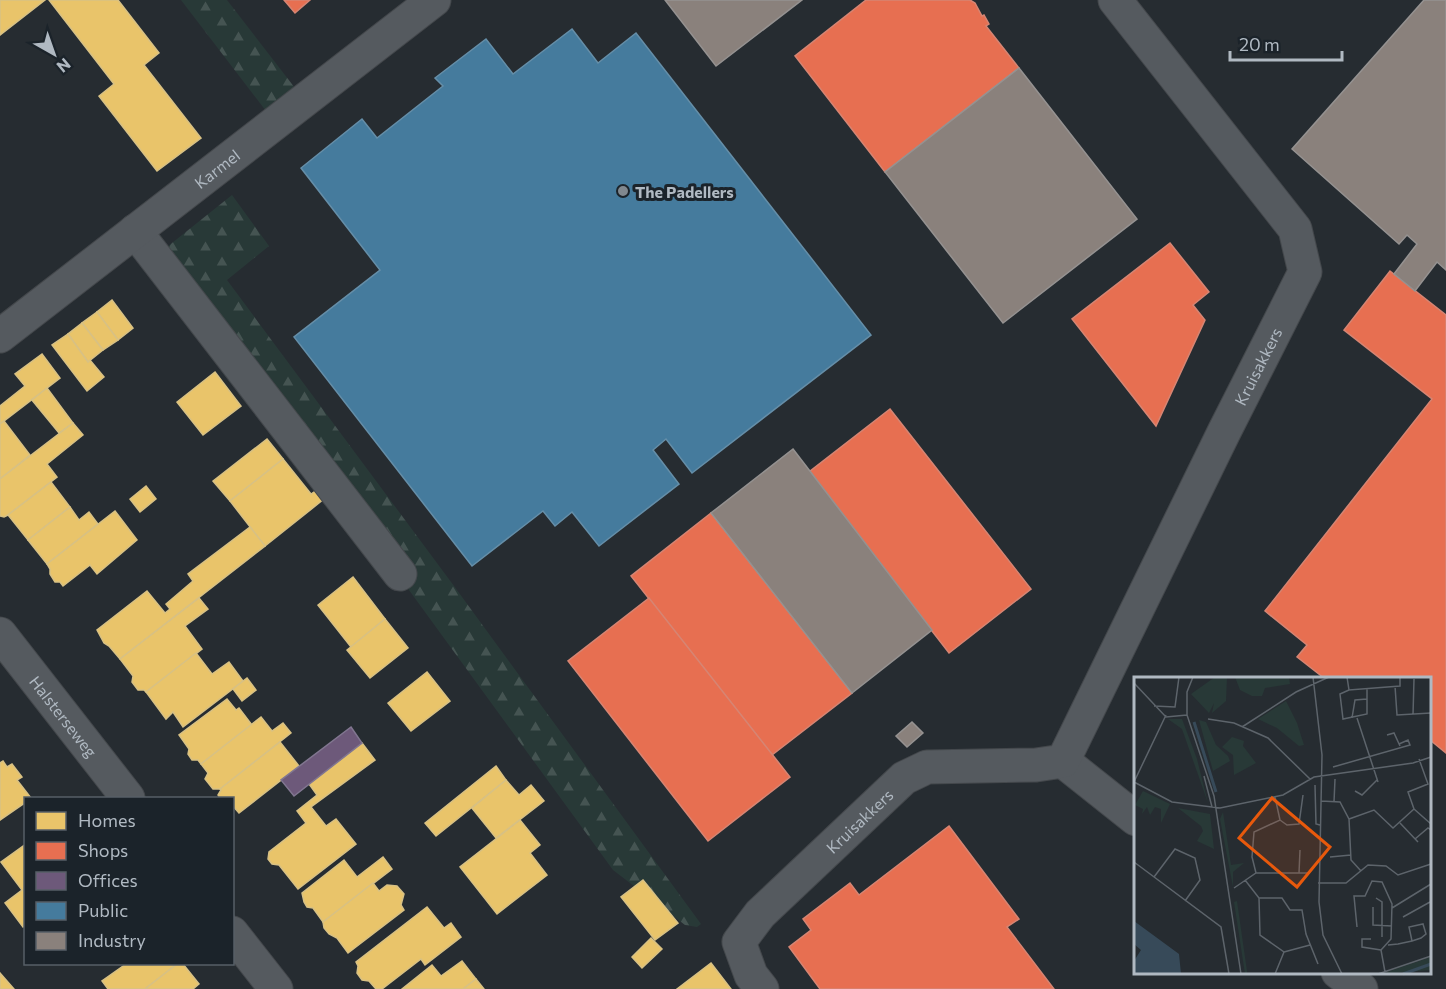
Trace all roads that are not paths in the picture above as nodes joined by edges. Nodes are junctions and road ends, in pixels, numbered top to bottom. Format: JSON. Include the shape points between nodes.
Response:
{"nodes":[{"id":1,"x":434,"y":0,"type":"edge"},
{"id":2,"x":1115,"y":0,"type":"edge"},
{"id":3,"x":135,"y":231,"type":"junction"},
{"id":4,"x":0,"y":336,"type":"edge"},
{"id":5,"x":400,"y":574,"type":"dead end"},
{"id":6,"x":0,"y":634,"type":"edge"},
{"id":7,"x":1063,"y":761,"type":"junction"},
{"id":8,"x":127,"y":797,"type":"edge"},
{"id":9,"x":1134,"y":817,"type":"edge"},
{"id":10,"x":234,"y":936,"type":"edge"},
{"id":11,"x":1341,"y":974,"type":"edge"},
{"id":12,"x":276,"y":989,"type":"edge"},
{"id":13,"x":762,"y":989,"type":"edge"},
{"id":14,"x":1361,"y":989,"type":"edge"}],
"edges":[{"from":1,"to":3,"type":"street","name":"Karmel"},
{"from":2,"to":7,"type":"street","name":"Kruisakkers","via":[[1295,229],[1305,272]]},
{"from":3,"to":4,"type":"street","name":"Karmel"},
{"from":3,"to":5,"type":"street"},
{"from":6,"to":8,"type":"street","name":"Halsterseweg"},
{"from":7,"to":9,"type":"street"},
{"from":7,"to":13,"type":"street","name":"Kruisakkers","via":[[927,767],[904,778],[760,914],[739,942],[751,975]]},
{"from":10,"to":12,"type":"street"},
{"from":11,"to":14,"type":"street"}]}
